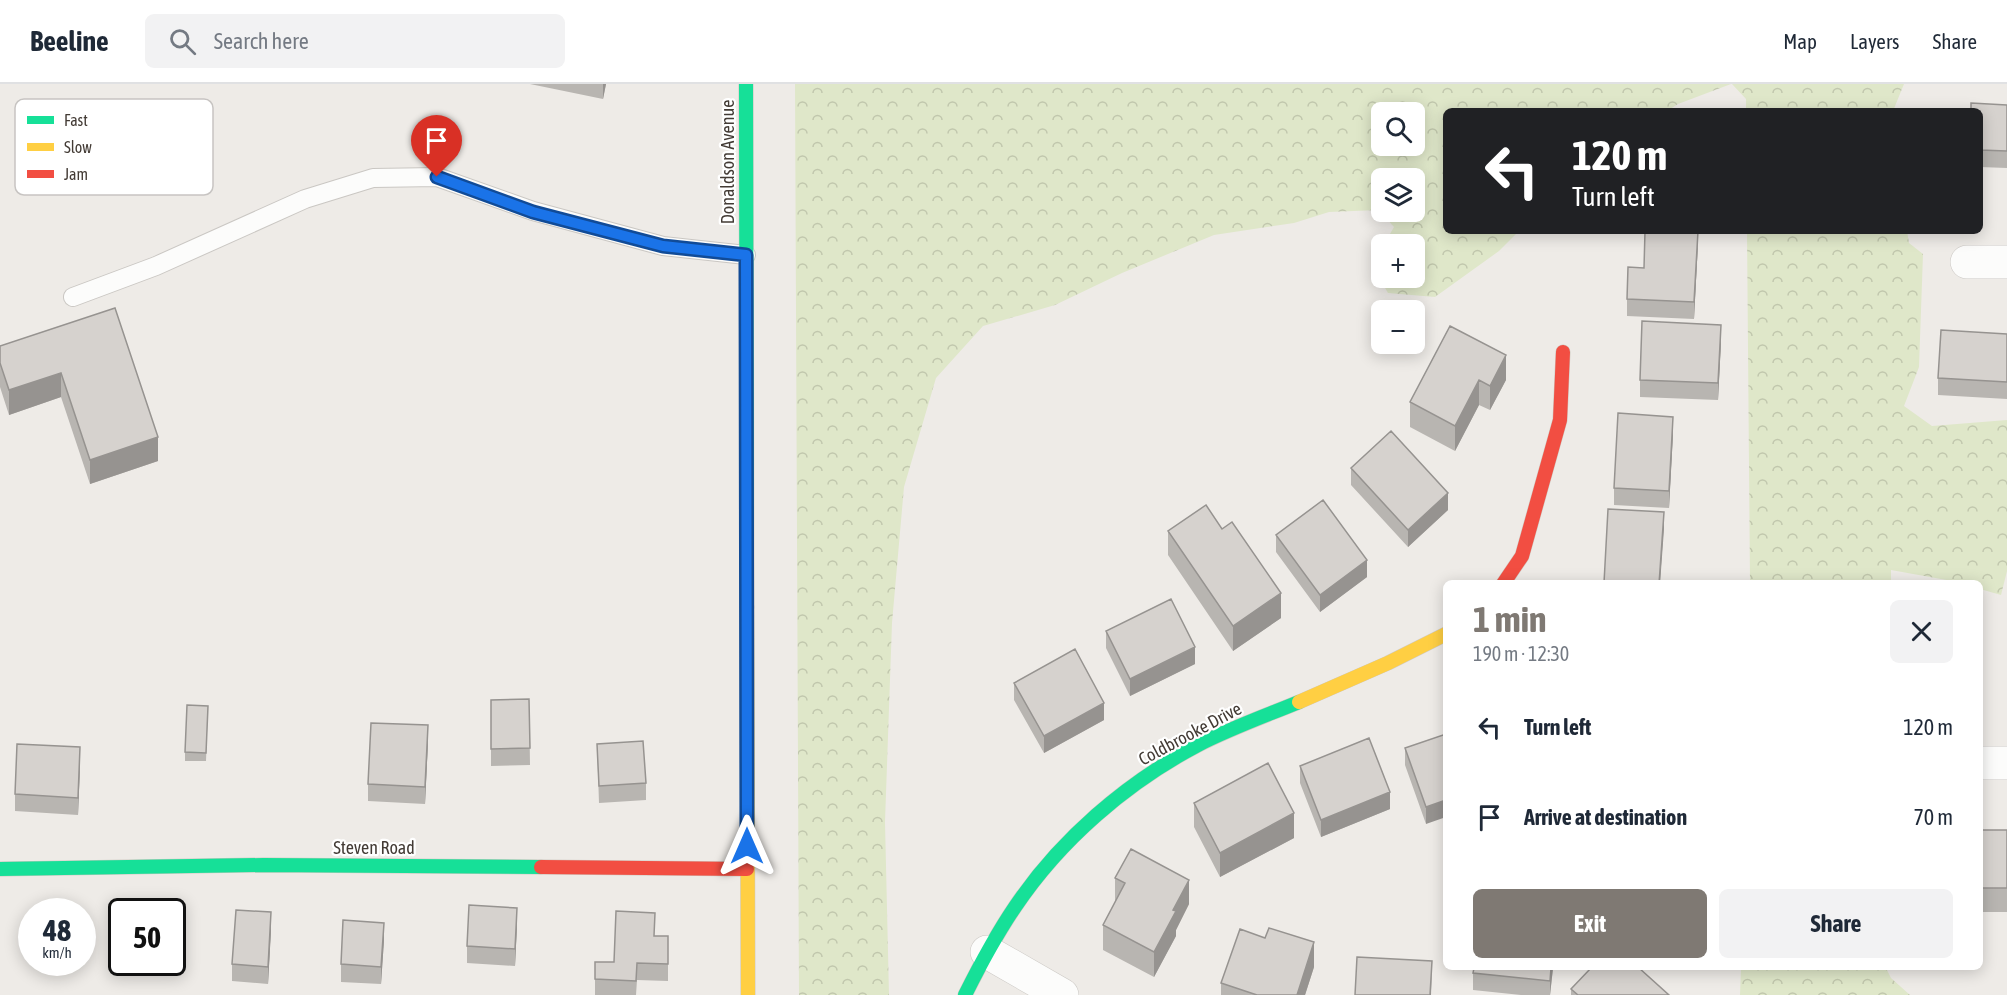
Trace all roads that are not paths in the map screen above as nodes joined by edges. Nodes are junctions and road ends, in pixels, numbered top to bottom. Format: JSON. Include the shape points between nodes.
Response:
{"nodes":[{"id":1,"x":746,"y":84,"type":"edge"},
{"id":2,"x":746,"y":255,"type":"junction"},
{"id":3,"x":1967,"y":262,"type":"dead end"},
{"id":4,"x":2007,"y":262,"type":"edge"},
{"id":5,"x":73,"y":297,"type":"dead end"},
{"id":6,"x":1563,"y":352,"type":"dead end"},
{"id":7,"x":1506,"y":580,"type":"edge"},
{"id":8,"x":1443,"y":636,"type":"edge"},
{"id":9,"x":1983,"y":763,"type":"edge"},
{"id":10,"x":2007,"y":763,"type":"edge"},
{"id":11,"x":0,"y":869,"type":"edge"},
{"id":12,"x":747,"y":869,"type":"junction"},
{"id":13,"x":987,"y":952,"type":"junction"},
{"id":14,"x":747,"y":995,"type":"edge"},
{"id":15,"x":965,"y":995,"type":"edge"},
{"id":16,"x":1062,"y":995,"type":"edge"}],
"edges":[{"from":1,"to":2,"type":"street","name":"Donaldson Avenue"},
{"from":2,"to":5,"type":"lane","via":[[663,246],[533,212],[437,177],[373,178],[305,199],[156,266]]},
{"from":2,"to":12,"type":"street","name":"Donaldson Avenue"},
{"from":3,"to":4,"type":"street"},
{"from":6,"to":7,"type":"street","via":[[1560,420],[1522,556]]},
{"from":8,"to":13,"type":"street","name":"Coldbrooke Drive","via":[[1344,683],[1226,732],[1167,763],[1122,795],[1072,839],[1024,893]]},
{"from":9,"to":10,"type":"street"},
{"from":11,"to":12,"type":"street","name":"Steven Road","via":[[263,865]]},
{"from":12,"to":14,"type":"street","name":"Donaldson Avenue"},
{"from":13,"to":15,"type":"street","name":"Coldbrooke Drive"},
{"from":13,"to":16,"type":"street"}]}
